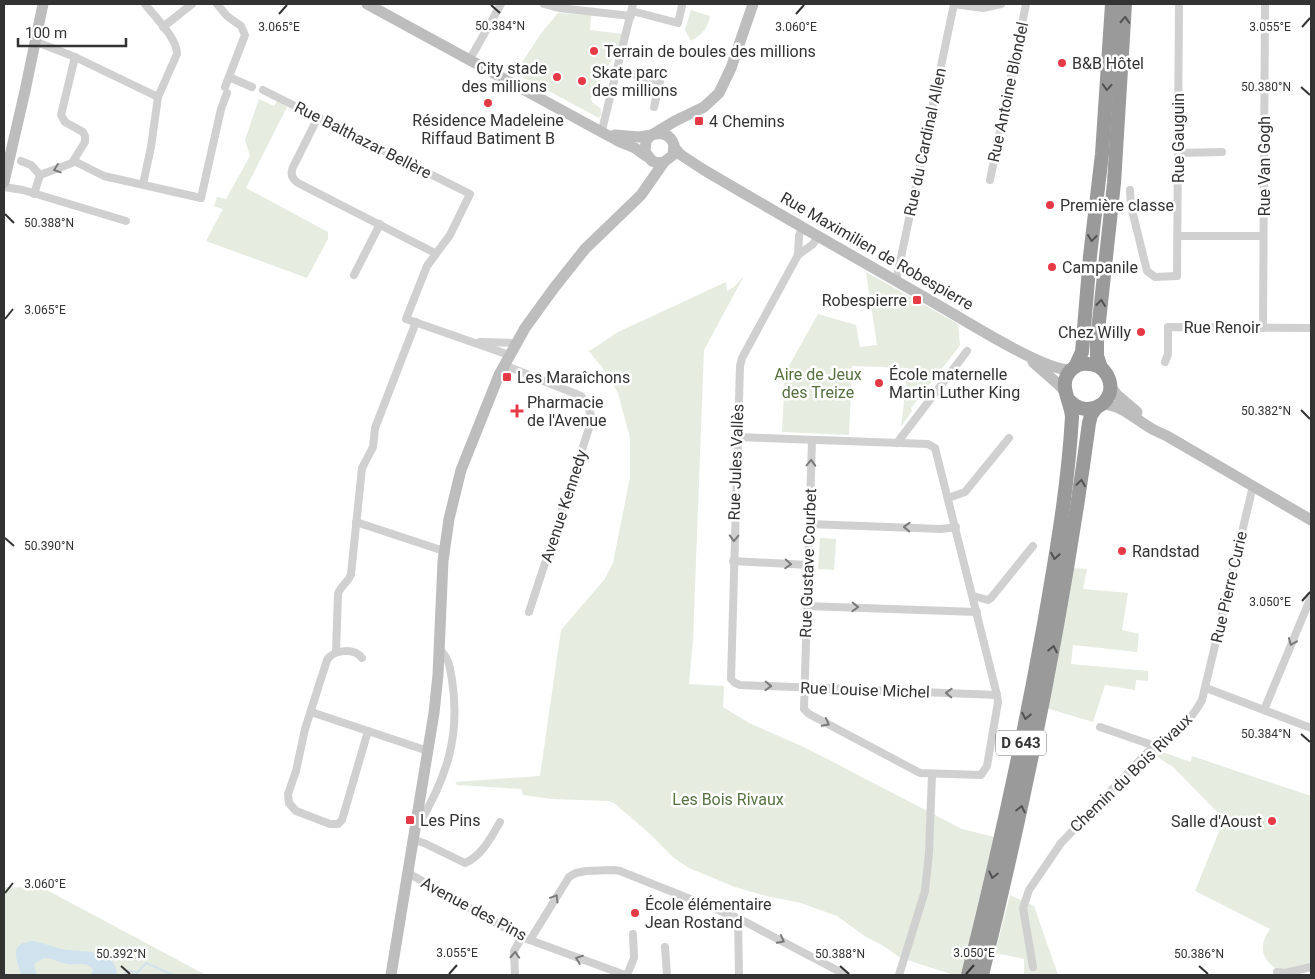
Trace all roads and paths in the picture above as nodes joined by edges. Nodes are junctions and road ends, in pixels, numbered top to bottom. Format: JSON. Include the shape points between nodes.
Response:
{"nodes":[{"id":1,"x":43,"y":4,"type":"edge"},
{"id":2,"x":145,"y":4,"type":"edge"},
{"id":3,"x":192,"y":4,"type":"edge"},
{"id":4,"x":217,"y":4,"type":"edge"},
{"id":5,"x":366,"y":4,"type":"edge"},
{"id":6,"x":501,"y":4,"type":"edge"},
{"id":7,"x":544,"y":4,"type":"edge"},
{"id":8,"x":752,"y":4,"type":"edge"},
{"id":9,"x":758,"y":4,"type":"edge"},
{"id":10,"x":954,"y":4,"type":"edge"},
{"id":11,"x":1001,"y":4,"type":"edge"},
{"id":12,"x":1026,"y":4,"type":"edge"},
{"id":13,"x":1112,"y":4,"type":"edge"},
{"id":14,"x":1125,"y":4,"type":"edge"},
{"id":15,"x":1179,"y":4,"type":"edge"},
{"id":16,"x":1265,"y":4,"type":"edge"},
{"id":17,"x":682,"y":6,"type":"dead end"},
{"id":18,"x":632,"y":10,"type":"edge"},
{"id":19,"x":163,"y":27,"type":"junction"},
{"id":20,"x":34,"y":41,"type":"junction"},
{"id":21,"x":75,"y":57,"type":"junction"},
{"id":22,"x":470,"y":60,"type":"junction"},
{"id":23,"x":617,"y":70,"type":"junction"},
{"id":24,"x":229,"y":77,"type":"junction"},
{"id":25,"x":252,"y":87,"type":"dead end"},
{"id":26,"x":264,"y":90,"type":"dead end"},
{"id":27,"x":158,"y":97,"type":"junction"},
{"id":28,"x":654,"y":107,"type":"dead end"},
{"id":29,"x":318,"y":117,"type":"junction"},
{"id":30,"x":602,"y":130,"type":"junction"},
{"id":31,"x":654,"y":134,"type":"junction"},
{"id":32,"x":674,"y":145,"type":"junction"},
{"id":33,"x":1178,"y":152,"type":"junction"},
{"id":34,"x":1222,"y":152,"type":"dead end"},
{"id":35,"x":647,"y":157,"type":"junction"},
{"id":36,"x":21,"y":161,"type":"dead end"},
{"id":37,"x":74,"y":161,"type":"junction"},
{"id":38,"x":665,"y":162,"type":"junction"},
{"id":39,"x":40,"y":175,"type":"junction"},
{"id":40,"x":990,"y":180,"type":"dead end"},
{"id":41,"x":4,"y":182,"type":"edge"},
{"id":42,"x":726,"y":183,"type":"junction"},
{"id":43,"x":143,"y":184,"type":"junction"},
{"id":44,"x":4,"y":187,"type":"edge"},
{"id":45,"x":1130,"y":190,"type":"dead end"},
{"id":46,"x":34,"y":194,"type":"junction"},
{"id":47,"x":628,"y":207,"type":"junction"},
{"id":48,"x":126,"y":221,"type":"dead end"},
{"id":49,"x":380,"y":224,"type":"junction"},
{"id":50,"x":802,"y":227,"type":"junction"},
{"id":51,"x":819,"y":236,"type":"junction"},
{"id":52,"x":1178,"y":236,"type":"junction"},
{"id":53,"x":1263,"y":236,"type":"junction"},
{"id":54,"x":435,"y":253,"type":"junction"},
{"id":55,"x":798,"y":255,"type":"junction"},
{"id":56,"x":354,"y":275,"type":"dead end"},
{"id":57,"x":896,"y":281,"type":"junction"},
{"id":58,"x":416,"y":322,"type":"junction"},
{"id":59,"x":1263,"y":328,"type":"junction"},
{"id":60,"x":1311,"y":328,"type":"edge"},
{"id":61,"x":472,"y":341,"type":"junction"},
{"id":62,"x":516,"y":343,"type":"junction"},
{"id":63,"x":1011,"y":347,"type":"junction"},
{"id":64,"x":967,"y":351,"type":"dead end"},
{"id":65,"x":506,"y":360,"type":"junction"},
{"id":66,"x":1165,"y":362,"type":"dead end"},
{"id":67,"x":1101,"y":368,"type":"junction"},
{"id":68,"x":1073,"y":369,"type":"junction"},
{"id":69,"x":1110,"y":386,"type":"junction"},
{"id":70,"x":1067,"y":396,"type":"junction"},
{"id":71,"x":1099,"y":406,"type":"junction"},
{"id":72,"x":1167,"y":436,"type":"junction"},
{"id":73,"x":737,"y":437,"type":"junction"},
{"id":74,"x":1009,"y":438,"type":"dead end"},
{"id":75,"x":812,"y":440,"type":"junction"},
{"id":76,"x":897,"y":443,"type":"junction"},
{"id":77,"x":1253,"y":486,"type":"junction"},
{"id":78,"x":948,"y":498,"type":"junction"},
{"id":79,"x":1311,"y":520,"type":"edge"},
{"id":80,"x":356,"y":522,"type":"junction"},
{"id":81,"x":809,"y":524,"type":"junction"},
{"id":82,"x":956,"y":527,"type":"junction"},
{"id":83,"x":1033,"y":546,"type":"dead end"},
{"id":84,"x":444,"y":551,"type":"junction"},
{"id":85,"x":733,"y":561,"type":"junction"},
{"id":86,"x":808,"y":565,"type":"junction"},
{"id":87,"x":973,"y":596,"type":"junction"},
{"id":88,"x":1311,"y":597,"type":"edge"},
{"id":89,"x":806,"y":606,"type":"junction"},
{"id":90,"x":529,"y":612,"type":"dead end"},
{"id":91,"x":977,"y":612,"type":"junction"},
{"id":92,"x":439,"y":649,"type":"junction"},
{"id":93,"x":336,"y":652,"type":"junction"},
{"id":94,"x":362,"y":658,"type":"dead end"},
{"id":95,"x":733,"y":682,"type":"joint"},
{"id":96,"x":804,"y":687,"type":"junction"},
{"id":97,"x":1206,"y":688,"type":"junction"},
{"id":98,"x":997,"y":695,"type":"junction"},
{"id":99,"x":1264,"y":710,"type":"junction"},
{"id":100,"x":310,"y":712,"type":"junction"},
{"id":101,"x":1100,"y":727,"type":"dead end"},
{"id":102,"x":1311,"y":728,"type":"edge"},
{"id":103,"x":368,"y":731,"type":"junction"},
{"id":104,"x":1155,"y":746,"type":"junction"},
{"id":105,"x":428,"y":751,"type":"junction"},
{"id":106,"x":932,"y":774,"type":"junction"},
{"id":107,"x":500,"y":822,"type":"dead end"},
{"id":108,"x":414,"y":836,"type":"junction"},
{"id":109,"x":408,"y":873,"type":"junction"},
{"id":110,"x":738,"y":918,"type":"junction"},
{"id":111,"x":633,"y":934,"type":"dead end"},
{"id":112,"x":522,"y":937,"type":"junction"},
{"id":113,"x":530,"y":940,"type":"junction"},
{"id":114,"x":665,"y":947,"type":"dead end"},
{"id":115,"x":1033,"y":967,"type":"dead end"},
{"id":116,"x":1311,"y":967,"type":"edge"},
{"id":117,"x":1277,"y":972,"type":"dead end"},
{"id":118,"x":391,"y":975,"type":"edge"},
{"id":119,"x":515,"y":975,"type":"edge"},
{"id":120,"x":626,"y":975,"type":"edge"},
{"id":121,"x":667,"y":975,"type":"edge"},
{"id":122,"x":738,"y":975,"type":"edge"},
{"id":123,"x":846,"y":975,"type":"edge"},
{"id":124,"x":899,"y":975,"type":"edge"},
{"id":125,"x":968,"y":975,"type":"edge"},
{"id":126,"x":982,"y":975,"type":"edge"}],
"edges":[{"from":1,"to":20,"type":"street"},
{"from":2,"to":19,"type":"street"},
{"from":3,"to":19,"type":"street"},
{"from":4,"to":24,"type":"street","via":[[245,32]]},
{"from":5,"to":22,"type":"street"},
{"from":6,"to":22,"type":"street"},
{"from":7,"to":18,"type":"street","via":[[559,8]]},
{"from":8,"to":31,"type":"street","via":[[721,90],[704,107]]},
{"from":9,"to":32,"type":"street","via":[[734,76],[726,90],[712,106],[682,125]]},
{"from":10,"to":11,"type":"street","via":[[983,8]]},
{"from":10,"to":57,"type":"street","name":"Rue du Cardinal Allen"},
{"from":12,"to":40,"type":"street","name":"Rue Antoine Blondel"},
{"from":13,"to":68,"type":"highway","one_way":true,"via":[[1102,154],[1082,352]]},
{"from":67,"to":14,"type":"highway","one_way":true,"via":[[1097,345],[1114,183]]},
{"from":15,"to":33,"type":"street","name":"Rue Gauguin"},
{"from":16,"to":53,"type":"street","name":"Rue Van Gogh"},
{"from":17,"to":18,"type":"street","via":[[678,23]]},
{"from":18,"to":23,"type":"street"},
{"from":19,"to":27,"type":"street","via":[[175,43],[177,54]]},
{"from":20,"to":21,"type":"street"},
{"from":20,"to":41,"type":"street"},
{"from":21,"to":27,"type":"street"},
{"from":21,"to":37,"type":"street","via":[[61,114],[65,122],[85,136]]},
{"from":22,"to":30,"type":"street"},
{"from":23,"to":28,"type":"street","via":[[660,81]]},
{"from":23,"to":30,"type":"street"},
{"from":24,"to":25,"type":"street"},
{"from":24,"to":43,"type":"street","via":[[201,198]]},
{"from":26,"to":29,"type":"street","name":"Rue Balthazar Bellère"},
{"from":27,"to":43,"type":"street"},
{"from":29,"to":49,"type":"street","via":[[293,167],[293,179]]},
{"from":29,"to":54,"type":"street","name":"Rue Balthazar Bellère","via":[[470,194],[450,235]]},
{"from":30,"to":31,"type":"street","via":[[623,137]]},
{"from":30,"to":35,"type":"street"},
{"from":31,"to":32,"type":"street","via":[[666,135]]},
{"from":31,"to":35,"type":"street","via":[[645,145]]},
{"from":32,"to":38,"type":"street","via":[[672,155]]},
{"from":32,"to":42,"type":"street","name":"Rue Maximilien de Robespierre","via":[[681,155]]},
{"from":33,"to":34,"type":"street"},
{"from":33,"to":52,"type":"street","name":"Rue Gauguin"},
{"from":35,"to":38,"type":"street","via":[[656,163]]},
{"from":35,"to":47,"type":"street","via":[[650,169],[647,178]]},
{"from":36,"to":39,"type":"street","via":[[31,165]]},
{"from":37,"to":39,"type":"street","one_way":true},
{"from":37,"to":43,"type":"street","via":[[104,176]]},
{"from":38,"to":42,"type":"street","name":"Rue Maximilien de Robespierre","via":[[692,168]]},
{"from":38,"to":47,"type":"street"},
{"from":39,"to":46,"type":"street"},
{"from":42,"to":50,"type":"street","name":"Rue Maximilien de Robespierre"},
{"from":44,"to":46,"type":"street"},
{"from":45,"to":52,"type":"street","name":"Rue Gauguin","via":[[1143,259],[1151,275],[1177,276]]},
{"from":46,"to":48,"type":"street"},
{"from":47,"to":62,"type":"street","via":[[581,254]]},
{"from":49,"to":54,"type":"street"},
{"from":49,"to":56,"type":"street"},
{"from":50,"to":51,"type":"street","name":"Rue Maximilien de Robespierre"},
{"from":50,"to":55,"type":"street","name":"Rue Jules Vallès"},
{"from":51,"to":55,"type":"street","name":"Rue Jules Vallès"},
{"from":51,"to":57,"type":"street","name":"Rue Maximilien de Robespierre"},
{"from":52,"to":53,"type":"street"},
{"from":53,"to":59,"type":"street","name":"Rue Van Gogh"},
{"from":54,"to":58,"type":"street","via":[[406,319]]},
{"from":55,"to":73,"type":"street","name":"Rue Jules Vallès","via":[[742,358]]},
{"from":57,"to":63,"type":"street","name":"Rue Maximilien de Robespierre"},
{"from":58,"to":61,"type":"street"},
{"from":58,"to":80,"type":"street","via":[[374,431],[373,447],[362,468]]},
{"from":59,"to":60,"type":"street","name":"Rue Renoir"},
{"from":59,"to":66,"type":"street","name":"Rue Renoir","via":[[1168,327]]},
{"from":61,"to":62,"type":"street"},
{"from":61,"to":65,"type":"street","name":"Avenue Kennedy"},
{"from":62,"to":65,"type":"street"},
{"from":63,"to":68,"type":"street","name":"Rue Maximilien de Robespierre","via":[[1056,368]]},
{"from":63,"to":70,"type":"street","name":"Rue Maximilien de Robespierre","via":[[1042,370]]},
{"from":64,"to":76,"type":"street"},
{"from":65,"to":84,"type":"street","via":[[462,470],[452,502]]},
{"from":65,"to":90,"type":"street","name":"Avenue Kennedy","via":[[581,396],[592,419]]},
{"from":67,"to":68,"type":"highway","via":[[1090,364]]},
{"from":67,"to":69,"type":"highway","via":[[1108,376]]},
{"from":68,"to":70,"type":"highway","via":[[1065,380]]},
{"from":69,"to":71,"type":"highway","via":[[1108,396]]},
{"from":69,"to":72,"type":"street"},
{"from":70,"to":71,"type":"highway","via":[[1074,406],[1081,409]]},
{"from":70,"to":125,"type":"highway","number":"D 643","one_way":true,"via":[[1071,428],[1051,583],[1010,798]]},
{"from":71,"to":72,"type":"street","via":[[1110,404]]},
{"from":126,"to":71,"type":"highway","number":"D 643","one_way":true,"via":[[1031,762],[1074,531],[1089,423]]},
{"from":72,"to":77,"type":"street"},
{"from":73,"to":75,"type":"street"},
{"from":73,"to":85,"type":"street","name":"Rue Jules Vallès","one_way":true},
{"from":74,"to":78,"type":"street","via":[[963,493]]},
{"from":75,"to":76,"type":"street"},
{"from":81,"to":75,"type":"street","name":"Rue Gustave Courbet","one_way":true},
{"from":76,"to":78,"type":"street","via":[[928,444],[935,448]]},
{"from":77,"to":79,"type":"street"},
{"from":77,"to":97,"type":"street","name":"Rue Pierre Curie"},
{"from":78,"to":82,"type":"street"},
{"from":80,"to":84,"type":"street"},
{"from":80,"to":93,"type":"street","via":[[350,577],[338,594]]},
{"from":82,"to":81,"type":"street","one_way":true},
{"from":81,"to":86,"type":"street","name":"Rue Gustave Courbet"},
{"from":82,"to":87,"type":"street"},
{"from":83,"to":87,"type":"street","via":[[991,598]]},
{"from":84,"to":92,"type":"street"},
{"from":85,"to":86,"type":"street","one_way":true},
{"from":85,"to":95,"type":"street","name":"Rue Jules Vallès","via":[[730,674]]},
{"from":86,"to":89,"type":"street","name":"Rue Gustave Courbet"},
{"from":87,"to":91,"type":"street"},
{"from":88,"to":99,"type":"street","one_way":true},
{"from":89,"to":91,"type":"street","one_way":true},
{"from":89,"to":96,"type":"street","name":"Rue Gustave Courbet"},
{"from":91,"to":98,"type":"street"},
{"from":92,"to":105,"type":"street"},
{"from":92,"to":108,"type":"street","via":[[448,660],[455,699],[454,740],[446,768]]},
{"from":93,"to":94,"type":"street","via":[[357,654]]},
{"from":93,"to":100,"type":"street","via":[[327,660]]},
{"from":95,"to":96,"type":"street","name":"Rue Louise Michel","one_way":true,"via":[[740,685]]},
{"from":98,"to":96,"type":"street","name":"Rue Louise Michel","one_way":true},
{"from":96,"to":106,"type":"street","name":"Rue Gustave Courbet","one_way":true,"via":[[803,706],[809,714],[920,773]]},
{"from":97,"to":99,"type":"street"},
{"from":97,"to":104,"type":"street","name":"Chemin du Bois Rivaux","via":[[1193,713],[1170,737]]},
{"from":98,"to":106,"type":"street","name":"Rue Gustave Courbet","via":[[987,766],[983,773],[974,776]]},
{"from":99,"to":102,"type":"street"},
{"from":100,"to":103,"type":"street"},
{"from":100,"to":103,"type":"street","via":[[288,800],[294,809],[330,824],[338,824],[344,818]]},
{"from":101,"to":104,"type":"street"},
{"from":103,"to":105,"type":"street"},
{"from":104,"to":115,"type":"street","name":"Chemin du Bois Rivaux","via":[[1066,838],[1029,890],[1023,908]]},
{"from":105,"to":108,"type":"street"},
{"from":106,"to":124,"type":"street","via":[[925,891]]},
{"from":107,"to":108,"type":"street","via":[[472,860],[465,863]]},
{"from":108,"to":109,"type":"street"},
{"from":109,"to":112,"type":"street","name":"Avenue des Pins"},
{"from":109,"to":118,"type":"street"},
{"from":113,"to":110,"type":"street","one_way":true,"via":[[567,879],[586,871],[620,871]]},
{"from":110,"to":122,"type":"street"},
{"from":110,"to":123,"type":"street","one_way":true},
{"from":111,"to":120,"type":"street","via":[[634,958]]},
{"from":112,"to":113,"type":"street","name":"Avenue des Pins"},
{"from":119,"to":112,"type":"street","one_way":true,"via":[[514,951]]},
{"from":120,"to":113,"type":"street","name":"Avenue des Pins","one_way":true},
{"from":114,"to":121,"type":"street"},
{"from":116,"to":117,"type":"street"}]}
